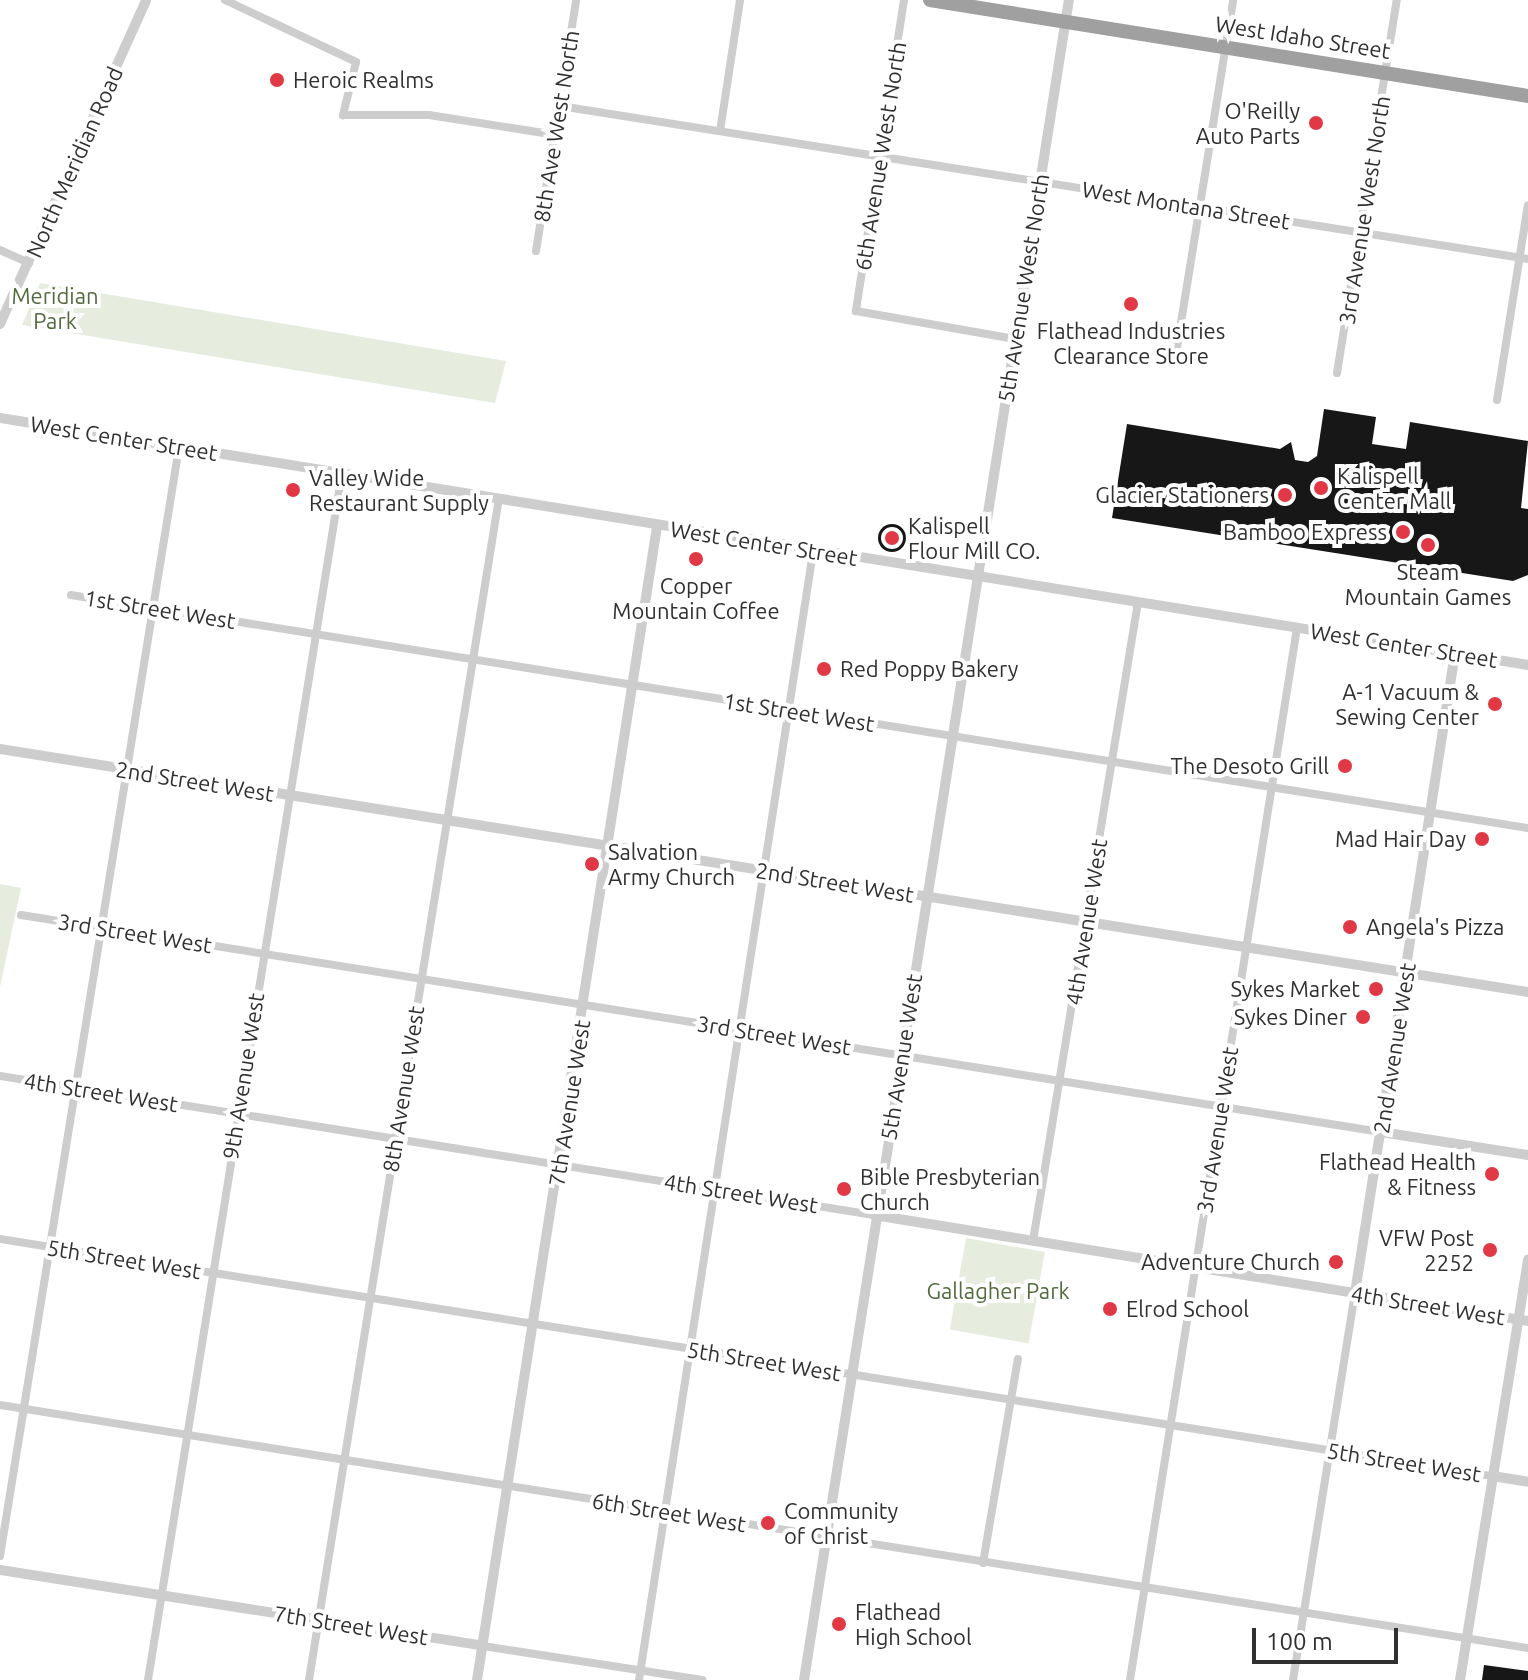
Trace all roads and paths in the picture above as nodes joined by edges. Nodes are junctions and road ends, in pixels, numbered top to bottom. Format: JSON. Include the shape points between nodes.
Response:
{"nodes":[{"id":1,"x":146,"y":0,"type":"edge"},
{"id":2,"x":225,"y":0,"type":"edge"},
{"id":3,"x":576,"y":0,"type":"edge"},
{"id":4,"x":740,"y":0,"type":"edge"},
{"id":5,"x":904,"y":0,"type":"edge"},
{"id":6,"x":930,"y":0,"type":"edge"},
{"id":7,"x":1069,"y":0,"type":"edge"},
{"id":8,"x":1233,"y":0,"type":"edge"},
{"id":9,"x":1397,"y":0,"type":"edge"},
{"id":10,"x":1065,"y":21,"type":"junction"},
{"id":11,"x":1225,"y":48,"type":"junction"},
{"id":12,"x":1386,"y":72,"type":"junction"},
{"id":13,"x":1528,"y":96,"type":"edge"},
{"id":14,"x":560,"y":106,"type":"junction"},
{"id":15,"x":720,"y":131,"type":"junction"},
{"id":16,"x":556,"y":135,"type":"junction"},
{"id":17,"x":880,"y":156,"type":"junction"},
{"id":18,"x":1040,"y":182,"type":"junction"},
{"id":19,"x":1528,"y":205,"type":"edge"},
{"id":20,"x":1200,"y":207,"type":"junction"},
{"id":21,"x":1360,"y":232,"type":"junction"},
{"id":22,"x":0,"y":250,"type":"edge"},
{"id":23,"x":536,"y":251,"type":"dead end"},
{"id":24,"x":1524,"y":258,"type":"edge"},
{"id":25,"x":29,"y":263,"type":"junction"},
{"id":26,"x":0,"y":323,"type":"edge"},
{"id":27,"x":1014,"y":339,"type":"junction"},
{"id":28,"x":1177,"y":347,"type":"dead end"},
{"id":29,"x":1337,"y":373,"type":"dead end"},
{"id":30,"x":1497,"y":400,"type":"dead end"},
{"id":31,"x":0,"y":418,"type":"edge"},
{"id":32,"x":179,"y":447,"type":"junction"},
{"id":33,"x":342,"y":473,"type":"junction"},
{"id":34,"x":499,"y":498,"type":"junction"},
{"id":35,"x":657,"y":526,"type":"junction"},
{"id":36,"x":813,"y":552,"type":"junction"},
{"id":37,"x":977,"y":576,"type":"junction"},
{"id":38,"x":71,"y":595,"type":"dead end"},
{"id":39,"x":1138,"y":602,"type":"junction"},
{"id":40,"x":154,"y":607,"type":"junction"},
{"id":41,"x":1297,"y":628,"type":"junction"},
{"id":42,"x":312,"y":633,"type":"junction"},
{"id":43,"x":1455,"y":653,"type":"junction"},
{"id":44,"x":471,"y":659,"type":"junction"},
{"id":45,"x":1528,"y":665,"type":"edge"},
{"id":46,"x":631,"y":684,"type":"junction"},
{"id":47,"x":790,"y":710,"type":"junction"},
{"id":48,"x":952,"y":736,"type":"junction"},
{"id":49,"x":0,"y":749,"type":"edge"},
{"id":50,"x":1112,"y":762,"type":"junction"},
{"id":51,"x":126,"y":769,"type":"junction"},
{"id":52,"x":1272,"y":786,"type":"junction"},
{"id":53,"x":287,"y":796,"type":"junction"},
{"id":54,"x":1432,"y":812,"type":"junction"},
{"id":55,"x":446,"y":820,"type":"junction"},
{"id":56,"x":1528,"y":828,"type":"edge"},
{"id":57,"x":608,"y":845,"type":"junction"},
{"id":58,"x":767,"y":872,"type":"junction"},
{"id":59,"x":926,"y":895,"type":"junction"},
{"id":60,"x":21,"y":915,"type":"dead end"},
{"id":61,"x":1086,"y":920,"type":"junction"},
{"id":62,"x":102,"y":929,"type":"junction"},
{"id":63,"x":1247,"y":946,"type":"junction"},
{"id":64,"x":262,"y":954,"type":"junction"},
{"id":65,"x":1407,"y":972,"type":"junction"},
{"id":66,"x":421,"y":979,"type":"junction"},
{"id":67,"x":1528,"y":992,"type":"edge"},
{"id":68,"x":584,"y":1005,"type":"junction"},
{"id":69,"x":741,"y":1030,"type":"junction"},
{"id":70,"x":902,"y":1056,"type":"junction"},
{"id":71,"x":0,"y":1076,"type":"edge"},
{"id":72,"x":1059,"y":1082,"type":"junction"},
{"id":73,"x":76,"y":1088,"type":"junction"},
{"id":74,"x":1221,"y":1107,"type":"junction"},
{"id":75,"x":238,"y":1113,"type":"junction"},
{"id":76,"x":1381,"y":1132,"type":"junction"},
{"id":77,"x":395,"y":1138,"type":"junction"},
{"id":78,"x":1528,"y":1155,"type":"edge"},
{"id":79,"x":559,"y":1164,"type":"junction"},
{"id":80,"x":716,"y":1189,"type":"junction"},
{"id":81,"x":874,"y":1215,"type":"junction"},
{"id":82,"x":0,"y":1239,"type":"edge"},
{"id":83,"x":1033,"y":1241,"type":"junction"},
{"id":84,"x":50,"y":1247,"type":"junction"},
{"id":85,"x":1528,"y":1259,"type":"edge"},
{"id":86,"x":1196,"y":1267,"type":"junction"},
{"id":87,"x":212,"y":1273,"type":"junction"},
{"id":88,"x":1355,"y":1293,"type":"junction"},
{"id":89,"x":370,"y":1298,"type":"junction"},
{"id":90,"x":1523,"y":1321,"type":"edge"},
{"id":91,"x":534,"y":1324,"type":"junction"},
{"id":92,"x":690,"y":1349,"type":"junction"},
{"id":93,"x":1018,"y":1359,"type":"dead end"},
{"id":94,"x":850,"y":1375,"type":"junction"},
{"id":95,"x":1010,"y":1400,"type":"junction"},
{"id":96,"x":0,"y":1405,"type":"edge"},
{"id":97,"x":25,"y":1409,"type":"junction"},
{"id":98,"x":1170,"y":1425,"type":"junction"},
{"id":99,"x":188,"y":1435,"type":"junction"},
{"id":100,"x":1330,"y":1451,"type":"junction"},
{"id":101,"x":345,"y":1461,"type":"junction"},
{"id":102,"x":1492,"y":1476,"type":"junction"},
{"id":103,"x":1528,"y":1482,"type":"edge"},
{"id":104,"x":508,"y":1486,"type":"junction"},
{"id":105,"x":666,"y":1511,"type":"junction"},
{"id":106,"x":825,"y":1538,"type":"junction"},
{"id":107,"x":0,"y":1556,"type":"edge"},
{"id":108,"x":983,"y":1563,"type":"junction"},
{"id":109,"x":0,"y":1570,"type":"edge"},
{"id":110,"x":1145,"y":1588,"type":"junction"},
{"id":111,"x":162,"y":1595,"type":"junction"},
{"id":112,"x":1304,"y":1611,"type":"junction"},
{"id":113,"x":319,"y":1620,"type":"junction"},
{"id":114,"x":1466,"y":1638,"type":"junction"},
{"id":115,"x":483,"y":1646,"type":"junction"},
{"id":116,"x":1528,"y":1648,"type":"edge"},
{"id":117,"x":640,"y":1675,"type":"edge"},
{"id":118,"x":148,"y":1680,"type":"edge"},
{"id":119,"x":309,"y":1680,"type":"edge"},
{"id":120,"x":477,"y":1680,"type":"edge"},
{"id":121,"x":702,"y":1680,"type":"edge"},
{"id":122,"x":804,"y":1680,"type":"edge"},
{"id":123,"x":1130,"y":1680,"type":"edge"},
{"id":124,"x":1293,"y":1680,"type":"edge"},
{"id":125,"x":1460,"y":1680,"type":"edge"}],
"edges":[{"from":1,"to":25,"type":"street","name":"North Meridian Road"},
{"from":2,"to":16,"type":"street","via":[[356,62],[343,115],[429,115]]},
{"from":3,"to":14,"type":"street","name":"8th Ave West North"},
{"from":4,"to":15,"type":"street"},
{"from":5,"to":17,"type":"street","name":"6th Avenue West North"},
{"from":6,"to":10,"type":"highway","name":"West Idaho Street"},
{"from":7,"to":10,"type":"street","name":"5th Avenue West North"},
{"from":8,"to":11,"type":"street"},
{"from":9,"to":12,"type":"street","name":"3rd Avenue West North"},
{"from":10,"to":11,"type":"highway","name":"West Idaho Street"},
{"from":10,"to":18,"type":"street","name":"5th Avenue West North"},
{"from":11,"to":12,"type":"highway","name":"West Idaho Street"},
{"from":11,"to":20,"type":"street"},
{"from":12,"to":13,"type":"highway","name":"West Idaho Street"},
{"from":12,"to":21,"type":"street","name":"3rd Avenue West North"},
{"from":14,"to":15,"type":"street","name":"West Montana Street"},
{"from":14,"to":16,"type":"street","name":"8th Ave West North"},
{"from":15,"to":17,"type":"street","name":"West Montana Street"},
{"from":16,"to":23,"type":"street","name":"8th Ave West North"},
{"from":17,"to":18,"type":"street","name":"West Montana Street"},
{"from":17,"to":27,"type":"street","name":"6th Avenue West North","via":[[856,311]]},
{"from":18,"to":20,"type":"street","name":"West Montana Street"},
{"from":18,"to":27,"type":"street","name":"5th Avenue West North"},
{"from":19,"to":24,"type":"street"},
{"from":20,"to":21,"type":"street","name":"West Montana Street"},
{"from":20,"to":28,"type":"street"},
{"from":21,"to":24,"type":"street","name":"West Montana Street"},
{"from":21,"to":29,"type":"street","name":"3rd Avenue West North"},
{"from":22,"to":25,"type":"street"},
{"from":24,"to":30,"type":"street"},
{"from":25,"to":26,"type":"street","name":"North Meridian Road"},
{"from":27,"to":37,"type":"street","name":"5th Avenue West North"},
{"from":31,"to":32,"type":"street","name":"West Center Street"},
{"from":32,"to":33,"type":"street","name":"West Center Street"},
{"from":32,"to":40,"type":"street"},
{"from":33,"to":34,"type":"street","name":"West Center Street"},
{"from":33,"to":42,"type":"street","name":"9th Avenue West"},
{"from":34,"to":35,"type":"street","name":"West Center Street"},
{"from":34,"to":44,"type":"street","name":"8th Avenue West"},
{"from":35,"to":36,"type":"street","name":"West Center Street"},
{"from":35,"to":46,"type":"street","name":"7th Avenue West"},
{"from":36,"to":37,"type":"street","name":"West Center Street"},
{"from":36,"to":47,"type":"street"},
{"from":37,"to":39,"type":"street","name":"West Center Street"},
{"from":37,"to":48,"type":"street","name":"5th Avenue West"},
{"from":38,"to":40,"type":"street","name":"1st Street West"},
{"from":39,"to":41,"type":"street","name":"West Center Street"},
{"from":39,"to":50,"type":"street","name":"4th Avenue West"},
{"from":40,"to":42,"type":"street","name":"1st Street West"},
{"from":40,"to":51,"type":"street"},
{"from":41,"to":43,"type":"street","name":"West Center Street"},
{"from":41,"to":52,"type":"street","name":"3rd Avenue West"},
{"from":42,"to":44,"type":"street","name":"1st Street West"},
{"from":42,"to":53,"type":"street","name":"9th Avenue West"},
{"from":43,"to":45,"type":"street","name":"West Center Street"},
{"from":43,"to":54,"type":"street","name":"2nd Avenue West"},
{"from":44,"to":46,"type":"street","name":"1st Street West"},
{"from":44,"to":55,"type":"street","name":"8th Avenue West"},
{"from":46,"to":47,"type":"street","name":"1st Street West"},
{"from":46,"to":57,"type":"street","name":"7th Avenue West"},
{"from":47,"to":48,"type":"street","name":"1st Street West"},
{"from":47,"to":58,"type":"street"},
{"from":48,"to":50,"type":"street","name":"1st Street West"},
{"from":48,"to":59,"type":"street","name":"5th Avenue West"},
{"from":49,"to":51,"type":"street","name":"2nd Street West"},
{"from":50,"to":52,"type":"street","name":"1st Street West"},
{"from":50,"to":61,"type":"street","name":"4th Avenue West"},
{"from":51,"to":53,"type":"street","name":"2nd Street West"},
{"from":51,"to":62,"type":"street"},
{"from":52,"to":54,"type":"street","name":"1st Street West"},
{"from":52,"to":63,"type":"street","name":"3rd Avenue West"},
{"from":53,"to":55,"type":"street","name":"2nd Street West"},
{"from":53,"to":64,"type":"street","name":"9th Avenue West"},
{"from":54,"to":56,"type":"street","name":"1st Street West"},
{"from":54,"to":65,"type":"street","name":"2nd Avenue West"},
{"from":55,"to":57,"type":"street","name":"2nd Street West"},
{"from":55,"to":66,"type":"street","name":"8th Avenue West"},
{"from":57,"to":58,"type":"street","name":"2nd Street West"},
{"from":57,"to":68,"type":"street","name":"7th Avenue West"},
{"from":58,"to":59,"type":"street","name":"2nd Street West"},
{"from":58,"to":69,"type":"street"},
{"from":59,"to":61,"type":"street","name":"2nd Street West"},
{"from":59,"to":70,"type":"street","name":"5th Avenue West"},
{"from":60,"to":62,"type":"street","name":"3rd Street West"},
{"from":61,"to":63,"type":"street","name":"2nd Street West"},
{"from":61,"to":72,"type":"street","name":"4th Avenue West"},
{"from":62,"to":64,"type":"street","name":"3rd Street West"},
{"from":62,"to":73,"type":"street"},
{"from":63,"to":65,"type":"street","name":"2nd Street West"},
{"from":63,"to":74,"type":"street","name":"3rd Avenue West"},
{"from":64,"to":66,"type":"street","name":"3rd Street West"},
{"from":64,"to":75,"type":"street","name":"9th Avenue West"},
{"from":65,"to":67,"type":"street","name":"2nd Street West"},
{"from":65,"to":76,"type":"street","name":"2nd Avenue West"},
{"from":66,"to":68,"type":"street","name":"3rd Street West"},
{"from":66,"to":77,"type":"street","name":"8th Avenue West"},
{"from":68,"to":69,"type":"street","name":"3rd Street West"},
{"from":68,"to":79,"type":"street","name":"7th Avenue West"},
{"from":69,"to":70,"type":"street","name":"3rd Street West"},
{"from":69,"to":80,"type":"street"},
{"from":70,"to":72,"type":"street","name":"3rd Street West"},
{"from":70,"to":81,"type":"street","name":"5th Avenue West"},
{"from":71,"to":73,"type":"street","name":"4th Street West"},
{"from":72,"to":74,"type":"street","name":"3rd Street West"},
{"from":72,"to":83,"type":"street","name":"4th Avenue West"},
{"from":73,"to":75,"type":"street","name":"4th Street West"},
{"from":73,"to":84,"type":"street"},
{"from":74,"to":76,"type":"street","name":"3rd Street West"},
{"from":74,"to":86,"type":"street","name":"3rd Avenue West"},
{"from":75,"to":77,"type":"street","name":"4th Street West"},
{"from":75,"to":87,"type":"street","name":"9th Avenue West"},
{"from":76,"to":78,"type":"street","name":"3rd Street West"},
{"from":76,"to":88,"type":"street","name":"2nd Avenue West"},
{"from":77,"to":79,"type":"street","name":"4th Street West"},
{"from":77,"to":89,"type":"street","name":"8th Avenue West"},
{"from":79,"to":80,"type":"street","name":"4th Street West"},
{"from":79,"to":91,"type":"street","name":"7th Avenue West"},
{"from":80,"to":81,"type":"street","name":"4th Street West"},
{"from":80,"to":92,"type":"street"},
{"from":81,"to":83,"type":"street","name":"4th Street West"},
{"from":81,"to":94,"type":"street","name":"5th Avenue West"},
{"from":82,"to":84,"type":"street","name":"5th Street West"},
{"from":83,"to":86,"type":"street","name":"4th Street West"},
{"from":84,"to":87,"type":"street","name":"5th Street West"},
{"from":84,"to":97,"type":"street"},
{"from":85,"to":90,"type":"street"},
{"from":86,"to":88,"type":"street","name":"4th Street West"},
{"from":86,"to":98,"type":"street","name":"3rd Avenue West"},
{"from":87,"to":89,"type":"street","name":"5th Street West"},
{"from":87,"to":99,"type":"street","name":"9th Avenue West"},
{"from":88,"to":90,"type":"street","name":"4th Street West"},
{"from":88,"to":100,"type":"street","name":"2nd Avenue West"},
{"from":89,"to":91,"type":"street","name":"5th Street West"},
{"from":89,"to":101,"type":"street","name":"8th Avenue West"},
{"from":90,"to":102,"type":"street"},
{"from":91,"to":92,"type":"street","name":"5th Street West"},
{"from":91,"to":104,"type":"street","name":"7th Avenue West"},
{"from":92,"to":94,"type":"street","name":"5th Street West"},
{"from":92,"to":105,"type":"street"},
{"from":93,"to":95,"type":"street"},
{"from":94,"to":95,"type":"street","name":"5th Street West"},
{"from":94,"to":106,"type":"street","name":"5th Avenue West"},
{"from":95,"to":98,"type":"street","name":"5th Street West"},
{"from":95,"to":108,"type":"street"},
{"from":96,"to":97,"type":"street","name":"6th Street West"},
{"from":97,"to":99,"type":"street","name":"6th Street West"},
{"from":97,"to":107,"type":"street"},
{"from":98,"to":100,"type":"street","name":"5th Street West"},
{"from":98,"to":110,"type":"street","name":"3rd Avenue West"},
{"from":99,"to":101,"type":"street","name":"6th Street West"},
{"from":99,"to":111,"type":"street","name":"9th Avenue West"},
{"from":100,"to":102,"type":"street","name":"5th Street West"},
{"from":100,"to":112,"type":"street","name":"2nd Avenue West"},
{"from":101,"to":104,"type":"street","name":"6th Street West"},
{"from":101,"to":113,"type":"street","name":"8th Avenue West"},
{"from":102,"to":103,"type":"street","name":"5th Street West"},
{"from":102,"to":114,"type":"street"},
{"from":104,"to":105,"type":"street","name":"6th Street West"},
{"from":104,"to":115,"type":"street","name":"7th Avenue West"},
{"from":105,"to":106,"type":"street","name":"6th Street West"},
{"from":105,"to":117,"type":"street"},
{"from":106,"to":108,"type":"street","name":"6th Street West"},
{"from":106,"to":122,"type":"street","name":"5th Avenue West"},
{"from":108,"to":110,"type":"street","name":"6th Street West"},
{"from":109,"to":111,"type":"street","name":"7th Street West"},
{"from":110,"to":112,"type":"street","name":"6th Street West"},
{"from":110,"to":123,"type":"street","name":"3rd Avenue West"},
{"from":111,"to":113,"type":"street","name":"7th Street West"},
{"from":111,"to":118,"type":"street","name":"9th Avenue West"},
{"from":112,"to":114,"type":"street","name":"6th Street West"},
{"from":112,"to":124,"type":"street","name":"2nd Avenue West"},
{"from":113,"to":115,"type":"street","name":"7th Street West"},
{"from":113,"to":119,"type":"street","name":"8th Avenue West"},
{"from":114,"to":116,"type":"street","name":"6th Street West"},
{"from":114,"to":125,"type":"street"},
{"from":115,"to":117,"type":"street","name":"7th Street West"},
{"from":115,"to":120,"type":"street","name":"7th Avenue West"},
{"from":117,"to":121,"type":"street","name":"7th Street West"}]}
